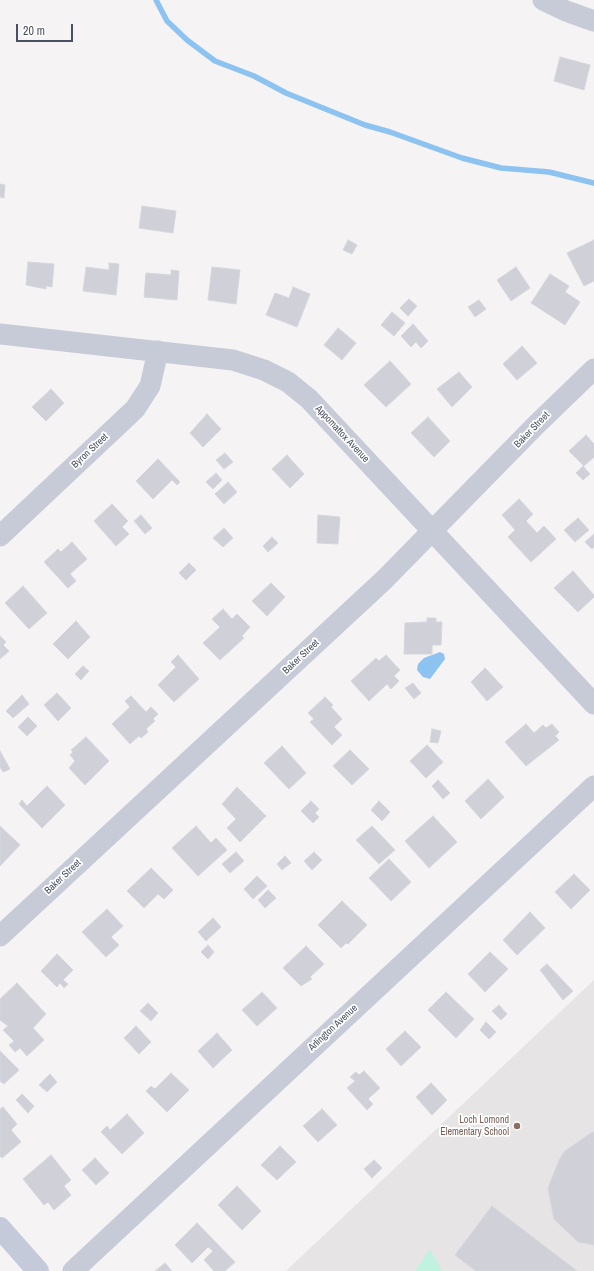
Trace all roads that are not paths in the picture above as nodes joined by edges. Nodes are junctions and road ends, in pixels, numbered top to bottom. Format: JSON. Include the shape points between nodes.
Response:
{"nodes":[{"id":1,"x":543,"y":0,"type":"edge"},
{"id":2,"x":594,"y":21,"type":"edge"},
{"id":3,"x":0,"y":334,"type":"edge"},
{"id":4,"x":158,"y":351,"type":"junction"},
{"id":5,"x":594,"y":370,"type":"edge"},
{"id":6,"x":433,"y":530,"type":"junction"},
{"id":7,"x":0,"y":536,"type":"edge"},
{"id":8,"x":594,"y":704,"type":"edge"},
{"id":9,"x":594,"y":786,"type":"edge"},
{"id":10,"x":0,"y":936,"type":"edge"},
{"id":11,"x":0,"y":1228,"type":"edge"},
{"id":12,"x":38,"y":1271,"type":"edge"},
{"id":13,"x":73,"y":1271,"type":"edge"}],
"edges":[{"from":1,"to":2,"type":"street"},
{"from":3,"to":4,"type":"street","name":"Appomattox Avenue"},
{"from":4,"to":6,"type":"street","name":"Appomattox Avenue","via":[[233,360],[264,370],[288,382],[309,399]]},
{"from":4,"to":7,"type":"street","name":"Byron Street","via":[[150,386],[135,408]]},
{"from":5,"to":6,"type":"street","name":"Baker Street"},
{"from":6,"to":8,"type":"street","name":"Appomattox Avenue"},
{"from":6,"to":10,"type":"street","name":"Baker Street","via":[[384,580]]},
{"from":9,"to":13,"type":"street","name":"Arlington Avenue"},
{"from":11,"to":12,"type":"street"}]}
